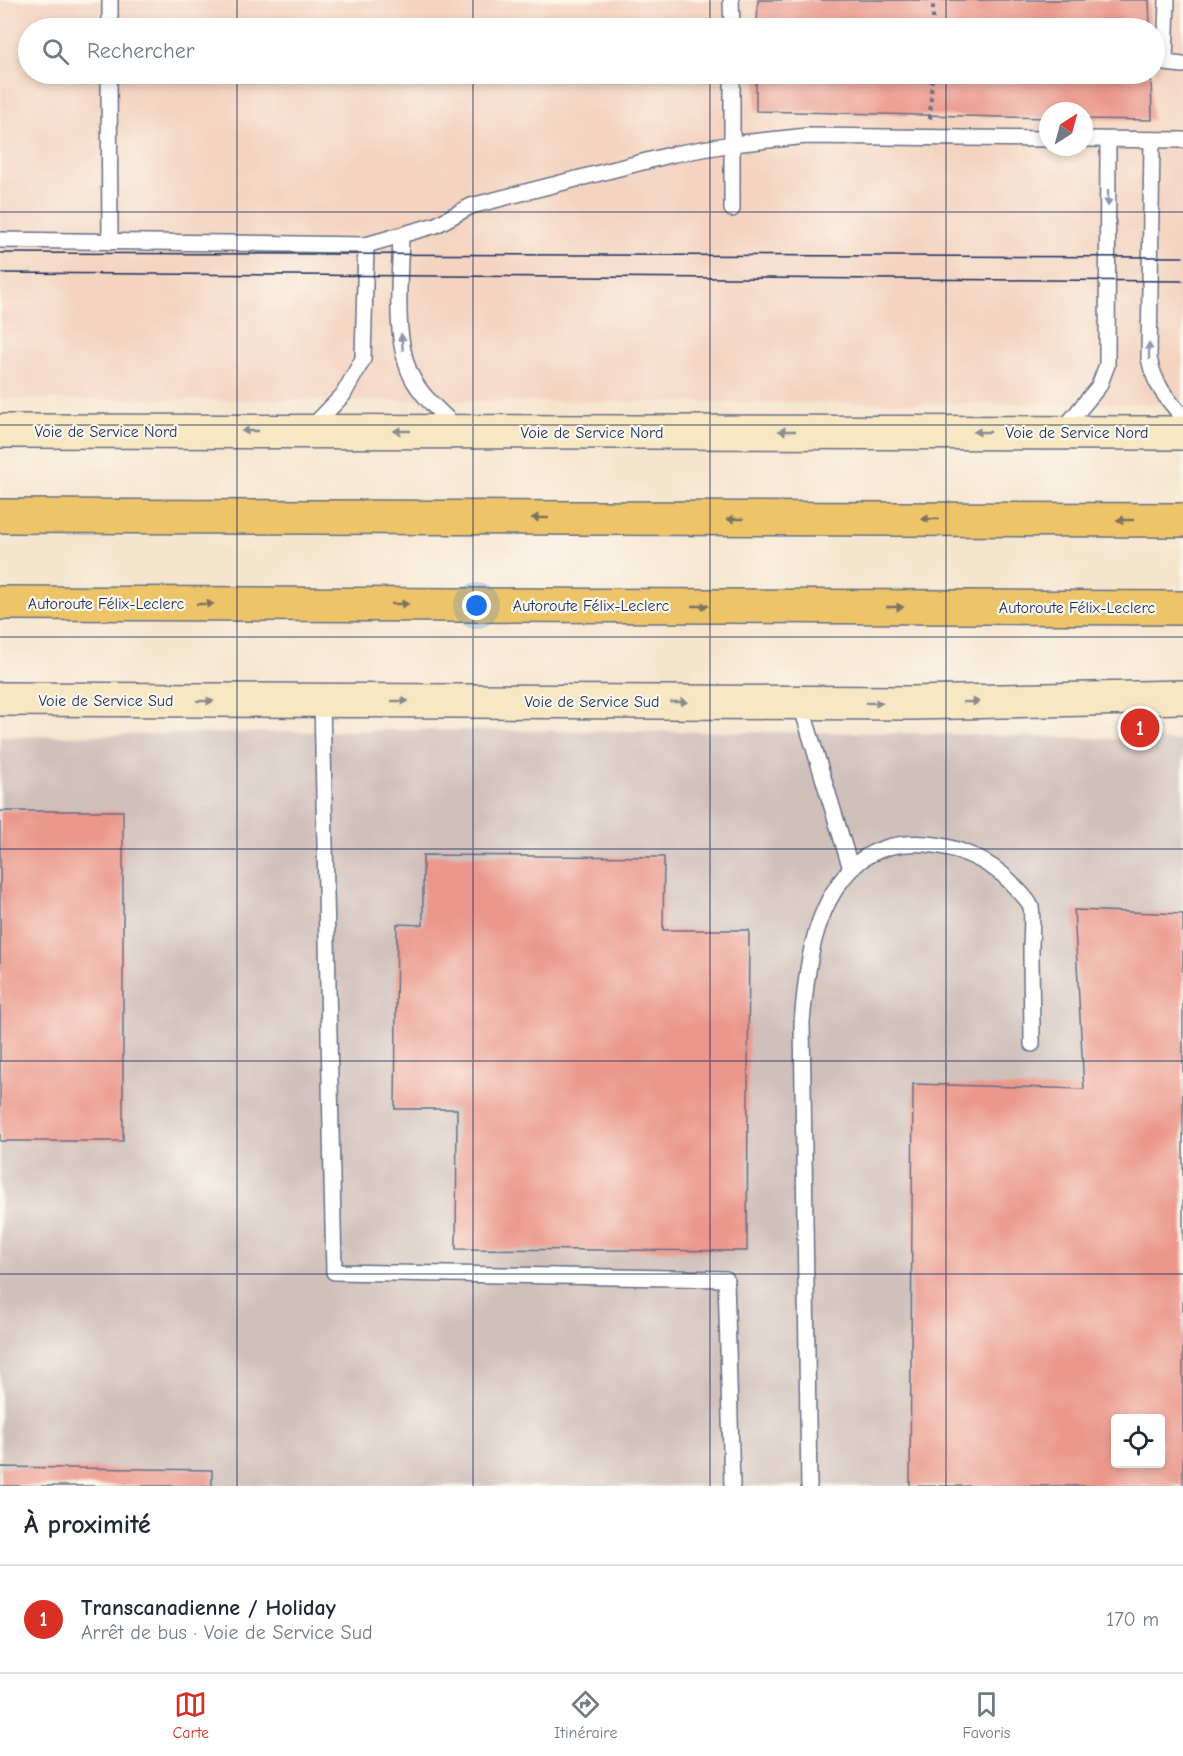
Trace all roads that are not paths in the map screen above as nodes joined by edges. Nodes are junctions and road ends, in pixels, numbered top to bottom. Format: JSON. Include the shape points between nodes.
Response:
{"nodes":[{"id":1,"x":110,"y":0,"type":"edge"},
{"id":2,"x":731,"y":0,"type":"edge"},
{"id":3,"x":1167,"y":0,"type":"edge"},
{"id":4,"x":110,"y":18,"type":"edge"},
{"id":5,"x":732,"y":18,"type":"edge"},
{"id":6,"x":1183,"y":65,"type":"edge"},
{"id":7,"x":110,"y":84,"type":"edge"},
{"id":8,"x":732,"y":84,"type":"edge"},
{"id":9,"x":1039,"y":139,"type":"edge"},
{"id":10,"x":1093,"y":140,"type":"edge"},
{"id":11,"x":1108,"y":140,"type":"junction"},
{"id":12,"x":1152,"y":140,"type":"junction"},
{"id":13,"x":1183,"y":140,"type":"edge"},
{"id":14,"x":732,"y":144,"type":"junction"},
{"id":15,"x":732,"y":209,"type":"dead end"},
{"id":16,"x":401,"y":235,"type":"junction"},
{"id":17,"x":0,"y":240,"type":"edge"},
{"id":18,"x":110,"y":242,"type":"junction"},
{"id":19,"x":366,"y":245,"type":"junction"},
{"id":20,"x":1183,"y":417,"type":"edge"},
{"id":21,"x":0,"y":431,"type":"edge"},
{"id":22,"x":309,"y":431,"type":"junction"},
{"id":23,"x":460,"y":431,"type":"junction"},
{"id":24,"x":1061,"y":432,"type":"junction"},
{"id":25,"x":1183,"y":433,"type":"edge"},
{"id":26,"x":0,"y":516,"type":"edge"},
{"id":27,"x":1183,"y":520,"type":"edge"},
{"id":28,"x":0,"y":603,"type":"edge"},
{"id":29,"x":1183,"y":608,"type":"edge"},
{"id":30,"x":1183,"y":696,"type":"edge"},
{"id":31,"x":0,"y":699,"type":"edge"},
{"id":32,"x":322,"y":701,"type":"junction"},
{"id":33,"x":800,"y":702,"type":"junction"},
{"id":34,"x":851,"y":868,"type":"junction"},
{"id":35,"x":1032,"y":1044,"type":"dead end"},
{"id":36,"x":732,"y":1486,"type":"edge"},
{"id":37,"x":809,"y":1486,"type":"edge"}],
"edges":[{"from":1,"to":4,"type":"lane"},
{"from":2,"to":5,"type":"lane"},
{"from":3,"to":6,"type":"lane","via":[[1165,63]]},
{"from":7,"to":18,"type":"lane"},
{"from":8,"to":14,"type":"lane"},
{"from":9,"to":14,"type":"lane","via":[[807,136]]},
{"from":10,"to":11,"type":"lane"},
{"from":11,"to":12,"type":"lane"},
{"from":11,"to":24,"type":"lane","one_way":true,"via":[[1107,365],[1099,386]]},
{"from":12,"to":13,"type":"lane"},
{"from":20,"to":12,"type":"lane","one_way":true,"via":[[1158,387],[1149,358]]},
{"from":14,"to":15,"type":"lane"},
{"from":14,"to":16,"type":"lane","via":[[674,154],[471,206],[436,225]]},
{"from":16,"to":19,"type":"lane"},
{"from":23,"to":16,"type":"lane","one_way":true,"via":[[424,395],[405,358]]},
{"from":17,"to":18,"type":"lane"},
{"from":18,"to":19,"type":"lane"},
{"from":19,"to":22,"type":"lane","via":[[363,359],[343,395]]},
{"from":22,"to":21,"type":"main road","name":"Voie de Service Nord","one_way":true},
{"from":23,"to":22,"type":"main road","name":"Voie de Service Nord","one_way":true},
{"from":24,"to":23,"type":"main road","name":"Voie de Service Nord","one_way":true},
{"from":24,"to":25,"type":"main road","name":"Voie de Service Nord"},
{"from":27,"to":26,"type":"highway","one_way":true},
{"from":28,"to":29,"type":"highway","name":"Autoroute Félix-Leclerc","one_way":true},
{"from":33,"to":30,"type":"main road","name":"Voie de Service Sud","one_way":true},
{"from":31,"to":32,"type":"main road","name":"Voie de Service Sud","one_way":true},
{"from":32,"to":33,"type":"main road","name":"Voie de Service Sud","one_way":true},
{"from":32,"to":36,"type":"lane","via":[[334,1272],[726,1279]]},
{"from":33,"to":34,"type":"lane"},
{"from":34,"to":35,"type":"lane","via":[[872,853],[896,845],[941,845],[986,861],[1009,878],[1031,905]]},
{"from":34,"to":37,"type":"lane","via":[[824,906],[807,966],[802,1022]]}]}
